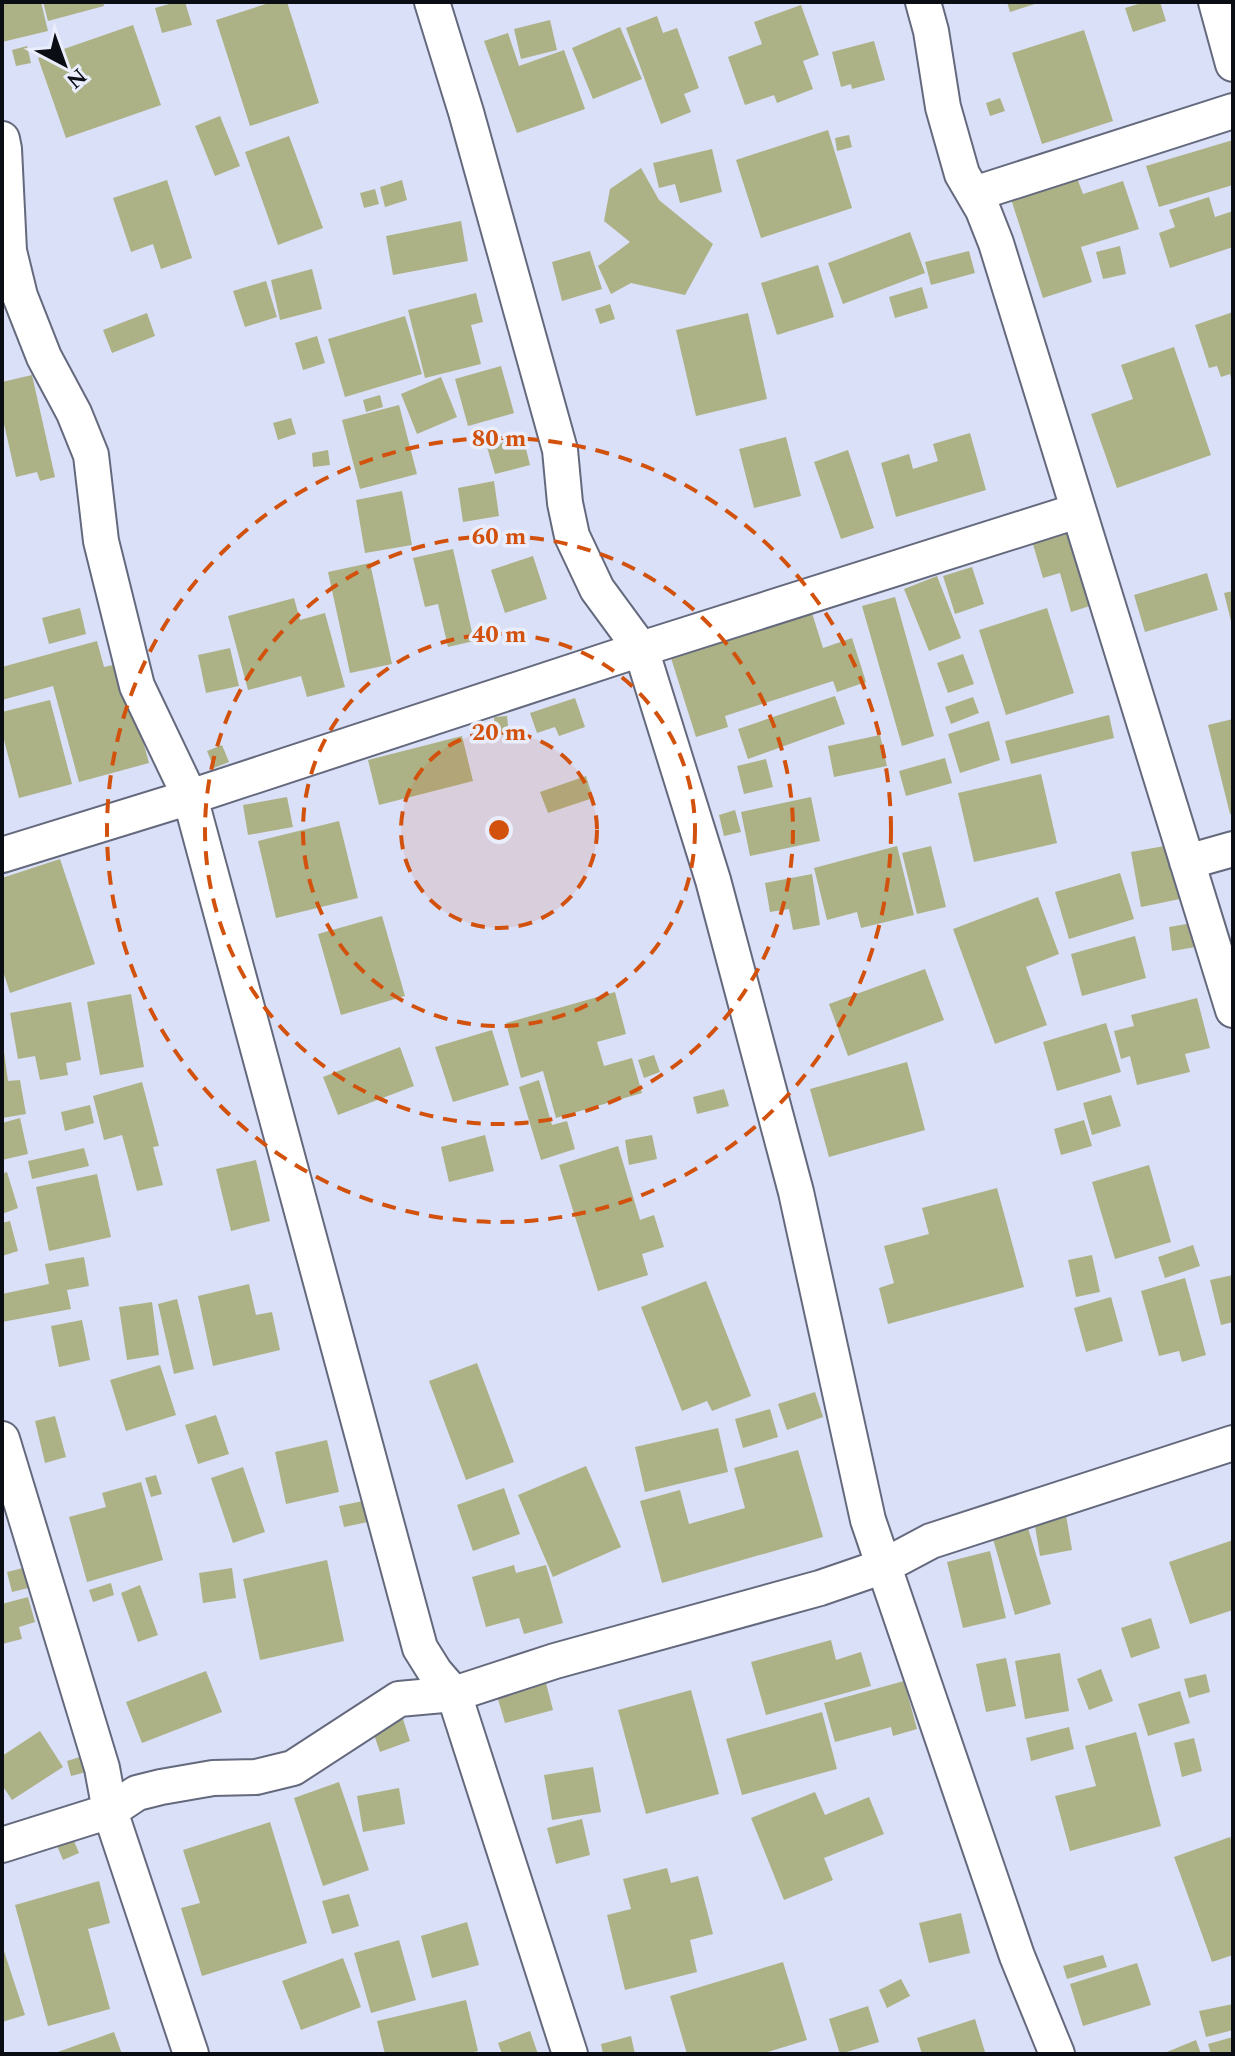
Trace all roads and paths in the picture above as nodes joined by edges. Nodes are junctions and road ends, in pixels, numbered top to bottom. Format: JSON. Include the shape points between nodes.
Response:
{"nodes":[{"id":1,"x":432,"y":2,"type":"edge"},
{"id":2,"x":923,"y":2,"type":"edge"},
{"id":3,"x":1216,"y":2,"type":"edge"},
{"id":4,"x":1233,"y":64,"type":"edge"},
{"id":5,"x":1233,"y":111,"type":"edge"},
{"id":6,"x":2,"y":139,"type":"edge"},
{"id":7,"x":974,"y":194,"type":"junction"},
{"id":8,"x":1077,"y":511,"type":"junction"},
{"id":9,"x":641,"y":649,"type":"junction"},
{"id":10,"x":190,"y":797,"type":"junction"},
{"id":11,"x":1233,"y":849,"type":"edge"},
{"id":12,"x":2,"y":855,"type":"edge"},
{"id":13,"x":1187,"y":862,"type":"junction"},
{"id":14,"x":1233,"y":1010,"type":"edge"},
{"id":15,"x":2,"y":1439,"type":"edge"},
{"id":16,"x":1233,"y":1443,"type":"edge"},
{"id":17,"x":884,"y":1566,"type":"junction"},
{"id":18,"x":454,"y":1694,"type":"junction"},
{"id":19,"x":110,"y":1811,"type":"junction"},
{"id":20,"x":2,"y":1845,"type":"edge"},
{"id":21,"x":191,"y":2054,"type":"edge"},
{"id":22,"x":570,"y":2054,"type":"edge"},
{"id":23,"x":1057,"y":2054,"type":"edge"}],
"edges":[{"from":1,"to":9,"type":"street","via":[[560,450],[572,536],[597,589]]},
{"from":2,"to":7,"type":"street","via":[[943,107],[962,174]]},
{"from":3,"to":4,"type":"street"},
{"from":5,"to":7,"type":"street"},
{"from":6,"to":10,"type":"street","via":[[9,251],[20,296],[91,455],[101,541],[137,686]]},
{"from":7,"to":8,"type":"street","via":[[996,243]]},
{"from":8,"to":9,"type":"street"},
{"from":8,"to":13,"type":"street"},
{"from":9,"to":10,"type":"street"},
{"from":9,"to":17,"type":"street","via":[[713,880],[792,1177],[868,1520]]},
{"from":10,"to":12,"type":"street"},
{"from":10,"to":18,"type":"street","via":[[420,1648]]},
{"from":11,"to":13,"type":"street"},
{"from":13,"to":14,"type":"street"},
{"from":15,"to":19,"type":"street","via":[[102,1768]]},
{"from":16,"to":17,"type":"street","via":[[931,1541]]},
{"from":17,"to":18,"type":"street"},
{"from":17,"to":23,"type":"street","via":[[1017,1956]]},
{"from":18,"to":19,"type":"street","via":[[399,1699],[293,1768],[161,1787],[137,1793]]},
{"from":18,"to":22,"type":"street"},
{"from":19,"to":20,"type":"street"},
{"from":19,"to":21,"type":"street"}]}
